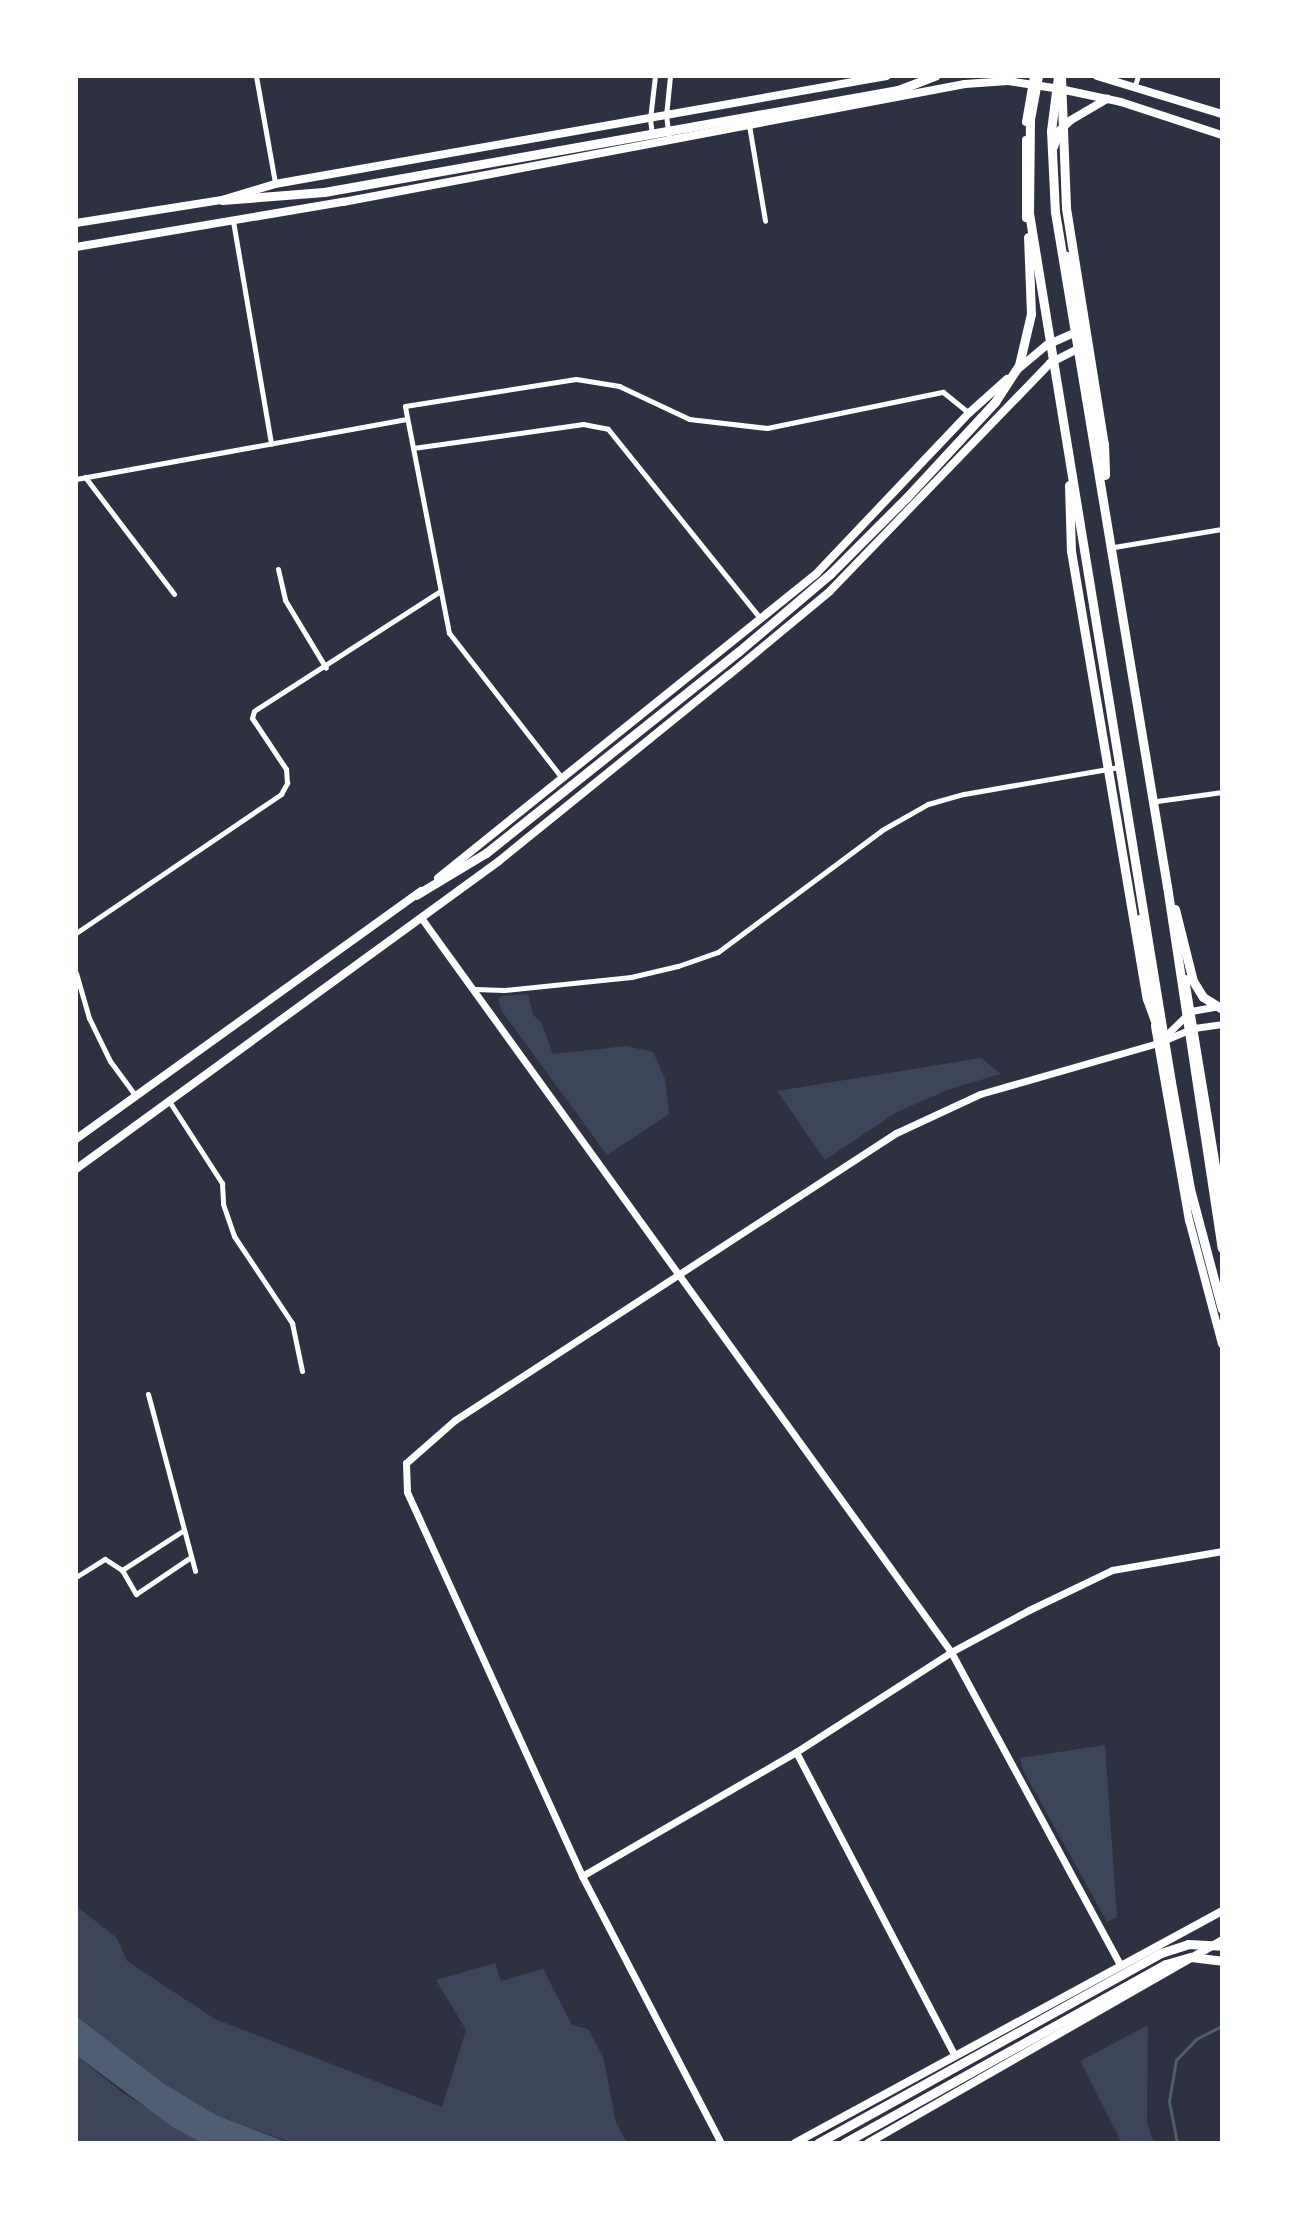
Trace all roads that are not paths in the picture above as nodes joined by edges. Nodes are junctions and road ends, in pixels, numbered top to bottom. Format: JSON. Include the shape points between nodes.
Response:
{"nodes":[{"id":1,"x":256,"y":76,"type":"edge"},
{"id":2,"x":655,"y":76,"type":"edge"},
{"id":3,"x":670,"y":76,"type":"edge"},
{"id":4,"x":887,"y":76,"type":"edge"},
{"id":5,"x":935,"y":76,"type":"edge"},
{"id":6,"x":1060,"y":76,"type":"edge"},
{"id":7,"x":1069,"y":76,"type":"edge"},
{"id":8,"x":1097,"y":76,"type":"edge"},
{"id":9,"x":1034,"y":78,"type":"edge"},
{"id":10,"x":1121,"y":79,"type":"edge"},
{"id":11,"x":1136,"y":81,"type":"edge"},
{"id":12,"x":1060,"y":89,"type":"junction"},
{"id":13,"x":1108,"y":99,"type":"junction"},
{"id":14,"x":1063,"y":111,"type":"junction"},
{"id":15,"x":1222,"y":114,"type":"edge"},
{"id":16,"x":666,"y":116,"type":"junction"},
{"id":17,"x":650,"y":119,"type":"junction"},
{"id":18,"x":749,"y":124,"type":"junction"},
{"id":19,"x":1222,"y":135,"type":"edge"},
{"id":20,"x":669,"y":139,"type":"junction"},
{"id":21,"x":653,"y":142,"type":"junction"},
{"id":22,"x":1054,"y":147,"type":"junction"},
{"id":23,"x":275,"y":184,"type":"junction"},
{"id":24,"x":222,"y":200,"type":"junction"},
{"id":25,"x":1029,"y":213,"type":"junction"},
{"id":26,"x":233,"y":221,"type":"junction"},
{"id":27,"x":765,"y":221,"type":"dead end"},
{"id":28,"x":76,"y":223,"type":"edge"},
{"id":29,"x":76,"y":247,"type":"edge"},
{"id":30,"x":1080,"y":330,"type":"junction"},
{"id":31,"x":1047,"y":345,"type":"junction"},
{"id":32,"x":1083,"y":346,"type":"junction"},
{"id":33,"x":1050,"y":363,"type":"junction"},
{"id":34,"x":969,"y":413,"type":"junction"},
{"id":35,"x":407,"y":419,"type":"junction"},
{"id":36,"x":271,"y":444,"type":"junction"},
{"id":37,"x":413,"y":448,"type":"junction"},
{"id":38,"x":1069,"y":474,"type":"junction"},
{"id":39,"x":85,"y":477,"type":"junction"},
{"id":40,"x":76,"y":479,"type":"edge"},
{"id":41,"x":1105,"y":506,"type":"junction"},
{"id":42,"x":1222,"y":529,"type":"edge"},
{"id":43,"x":1114,"y":547,"type":"junction"},
{"id":44,"x":278,"y":569,"type":"dead end"},
{"id":45,"x":440,"y":591,"type":"junction"},
{"id":46,"x":174,"y":594,"type":"dead end"},
{"id":47,"x":762,"y":619,"type":"junction"},
{"id":48,"x":714,"y":657,"type":"junction"},
{"id":49,"x":326,"y":668,"type":"junction"},
{"id":50,"x":729,"y":675,"type":"junction"},
{"id":51,"x":1118,"y":767,"type":"junction"},
{"id":52,"x":562,"y":778,"type":"junction"},
{"id":53,"x":1222,"y":792,"type":"edge"},
{"id":54,"x":1157,"y":801,"type":"junction"},
{"id":55,"x":1167,"y":886,"type":"junction"},
{"id":56,"x":416,"y":895,"type":"junction"},
{"id":57,"x":422,"y":919,"type":"junction"},
{"id":58,"x":76,"y":933,"type":"edge"},
{"id":59,"x":76,"y":973,"type":"edge"},
{"id":60,"x":473,"y":989,"type":"junction"},
{"id":61,"x":1222,"y":1007,"type":"edge"},
{"id":62,"x":1191,"y":1011,"type":"junction"},
{"id":63,"x":1222,"y":1024,"type":"edge"},
{"id":64,"x":1194,"y":1028,"type":"junction"},
{"id":65,"x":1158,"y":1043,"type":"junction"},
{"id":66,"x":1167,"y":1055,"type":"junction"},
{"id":67,"x":135,"y":1096,"type":"junction"},
{"id":68,"x":168,"y":1100,"type":"junction"},
{"id":69,"x":76,"y":1139,"type":"edge"},
{"id":70,"x":76,"y":1169,"type":"edge"},
{"id":71,"x":1222,"y":1203,"type":"edge"},
{"id":72,"x":1222,"y":1248,"type":"edge"},
{"id":73,"x":676,"y":1274,"type":"junction"},
{"id":74,"x":1222,"y":1309,"type":"edge"},
{"id":75,"x":1222,"y":1344,"type":"edge"},
{"id":76,"x":302,"y":1371,"type":"dead end"},
{"id":77,"x":148,"y":1394,"type":"dead end"},
{"id":78,"x":184,"y":1530,"type":"junction"},
{"id":79,"x":1222,"y":1551,"type":"edge"},
{"id":80,"x":191,"y":1557,"type":"junction"},
{"id":81,"x":122,"y":1570,"type":"junction"},
{"id":82,"x":195,"y":1571,"type":"dead end"},
{"id":83,"x":76,"y":1577,"type":"edge"},
{"id":84,"x":951,"y":1652,"type":"junction"},
{"id":85,"x":796,"y":1752,"type":"junction"},
{"id":86,"x":582,"y":1876,"type":"junction"},
{"id":87,"x":1222,"y":1911,"type":"edge"},
{"id":88,"x":1222,"y":1943,"type":"edge"},
{"id":89,"x":1222,"y":1961,"type":"edge"},
{"id":90,"x":1120,"y":1964,"type":"junction"},
{"id":91,"x":954,"y":2054,"type":"junction"},
{"id":92,"x":721,"y":2143,"type":"edge"},
{"id":93,"x":795,"y":2143,"type":"edge"},
{"id":94,"x":818,"y":2143,"type":"edge"},
{"id":95,"x":844,"y":2143,"type":"edge"},
{"id":96,"x":868,"y":2143,"type":"edge"}],
"edges":[{"from":1,"to":23,"type":"street"},
{"from":2,"to":17,"type":"street"},
{"from":3,"to":16,"type":"street"},
{"from":4,"to":16,"type":"main road"},
{"from":5,"to":24,"type":"highway","via":[[898,90],[324,192]]},
{"from":6,"to":12,"type":"main road"},
{"from":6,"to":14,"type":"highway"},
{"from":6,"to":41,"type":"highway","via":[[1051,131],[1055,212]]},
{"from":7,"to":14,"type":"highway"},
{"from":8,"to":10,"type":"main road"},
{"from":9,"to":12,"type":"main road"},
{"from":9,"to":18,"type":"main road","via":[[965,84]]},
{"from":9,"to":25,"type":"highway"},
{"from":9,"to":31,"type":"main road","via":[[1027,111],[1024,202]]},
{"from":10,"to":11,"type":"main road"},
{"from":11,"to":15,"type":"main road"},
{"from":12,"to":13,"type":"main road"},
{"from":12,"to":22,"type":"main road"},
{"from":13,"to":19,"type":"main road"},
{"from":13,"to":22,"type":"main road","via":[[1071,120]]},
{"from":14,"to":41,"type":"highway","via":[[1066,208],[1104,444]]},
{"from":16,"to":17,"type":"main road"},
{"from":16,"to":20,"type":"street"},
{"from":17,"to":21,"type":"street"},
{"from":17,"to":23,"type":"main road"},
{"from":18,"to":20,"type":"main road"},
{"from":18,"to":27,"type":"street"},
{"from":20,"to":21,"type":"main road"},
{"from":21,"to":26,"type":"main road"},
{"from":22,"to":30,"type":"main road","via":[[1058,205]]},
{"from":23,"to":24,"type":"main road"},
{"from":24,"to":28,"type":"main road"},
{"from":25,"to":56,"type":"highway","via":[[1029,329],[1019,365],[995,402],[830,574],[486,853]]},
{"from":25,"to":66,"type":"highway"},
{"from":26,"to":29,"type":"main road"},
{"from":26,"to":36,"type":"street"},
{"from":30,"to":31,"type":"main road"},
{"from":30,"to":32,"type":"main road"},
{"from":31,"to":33,"type":"main road"},
{"from":31,"to":34,"type":"main road"},
{"from":32,"to":33,"type":"main road"},
{"from":32,"to":43,"type":"main road"},
{"from":33,"to":38,"type":"main road"},
{"from":33,"to":50,"type":"main road","via":[[830,591]]},
{"from":34,"to":35,"type":"street","via":[[943,392],[767,428],[689,419],[619,386],[576,379],[405,406]]},
{"from":34,"to":47,"type":"main road","via":[[855,536]]},
{"from":35,"to":36,"type":"street"},
{"from":35,"to":37,"type":"street"},
{"from":36,"to":39,"type":"street"},
{"from":37,"to":45,"type":"street"},
{"from":37,"to":47,"type":"street","via":[[583,424],[608,429]]},
{"from":38,"to":51,"type":"main road"},
{"from":38,"to":66,"type":"highway","via":[[1071,551],[1147,999]]},
{"from":39,"to":40,"type":"street"},
{"from":39,"to":46,"type":"street"},
{"from":41,"to":55,"type":"highway"},
{"from":42,"to":43,"type":"street"},
{"from":43,"to":54,"type":"main road"},
{"from":44,"to":49,"type":"street","via":[[285,600]]},
{"from":45,"to":49,"type":"street"},
{"from":45,"to":52,"type":"street","via":[[449,633]]},
{"from":47,"to":48,"type":"main road"},
{"from":48,"to":50,"type":"main road","via":[[734,657]]},
{"from":48,"to":52,"type":"main road"},
{"from":49,"to":58,"type":"street","via":[[254,711],[252,718],[286,769],[281,794]]},
{"from":50,"to":57,"type":"main road"},
{"from":51,"to":60,"type":"street","via":[[928,804],[882,830],[718,952],[678,966],[631,977]]},
{"from":51,"to":65,"type":"main road"},
{"from":52,"to":56,"type":"main road"},
{"from":53,"to":54,"type":"street"},
{"from":54,"to":62,"type":"main road"},
{"from":55,"to":61,"type":"highway","via":[[1193,981],[1203,997]]},
{"from":55,"to":72,"type":"highway"},
{"from":56,"to":67,"type":"main road"},
{"from":57,"to":60,"type":"street"},
{"from":57,"to":68,"type":"main road"},
{"from":59,"to":67,"type":"street","via":[[89,1018]]},
{"from":60,"to":73,"type":"street"},
{"from":61,"to":62,"type":"street"},
{"from":62,"to":64,"type":"main road"},
{"from":62,"to":65,"type":"street"},
{"from":63,"to":64,"type":"street"},
{"from":64,"to":65,"type":"street"},
{"from":64,"to":71,"type":"main road"},
{"from":65,"to":73,"type":"street","via":[[980,1094],[933,1113]]},
{"from":65,"to":75,"type":"main road","via":[[1189,1220]]},
{"from":66,"to":74,"type":"highway","via":[[1190,1189]]},
{"from":67,"to":69,"type":"main road"},
{"from":68,"to":70,"type":"main road"},
{"from":68,"to":76,"type":"street","via":[[222,1183],[234,1236],[292,1323]]},
{"from":73,"to":84,"type":"street"},
{"from":73,"to":86,"type":"street","via":[[455,1420],[406,1463],[407,1492]]},
{"from":77,"to":78,"type":"street"},
{"from":78,"to":80,"type":"street"},
{"from":78,"to":81,"type":"street"},
{"from":79,"to":84,"type":"street","via":[[1112,1570]]},
{"from":80,"to":81,"type":"street","via":[[136,1594]]},
{"from":80,"to":82,"type":"street"},
{"from":81,"to":83,"type":"street","via":[[105,1559]]},
{"from":84,"to":85,"type":"street"},
{"from":84,"to":90,"type":"street"},
{"from":85,"to":86,"type":"street"},
{"from":85,"to":91,"type":"street"},
{"from":86,"to":92,"type":"street"},
{"from":87,"to":90,"type":"main road"},
{"from":88,"to":94,"type":"highway","via":[[1174,1947]]},
{"from":88,"to":96,"type":"main road"},
{"from":89,"to":95,"type":"highway","via":[[1202,1956],[1166,1964]]},
{"from":90,"to":91,"type":"main road"},
{"from":91,"to":93,"type":"main road"}]}
